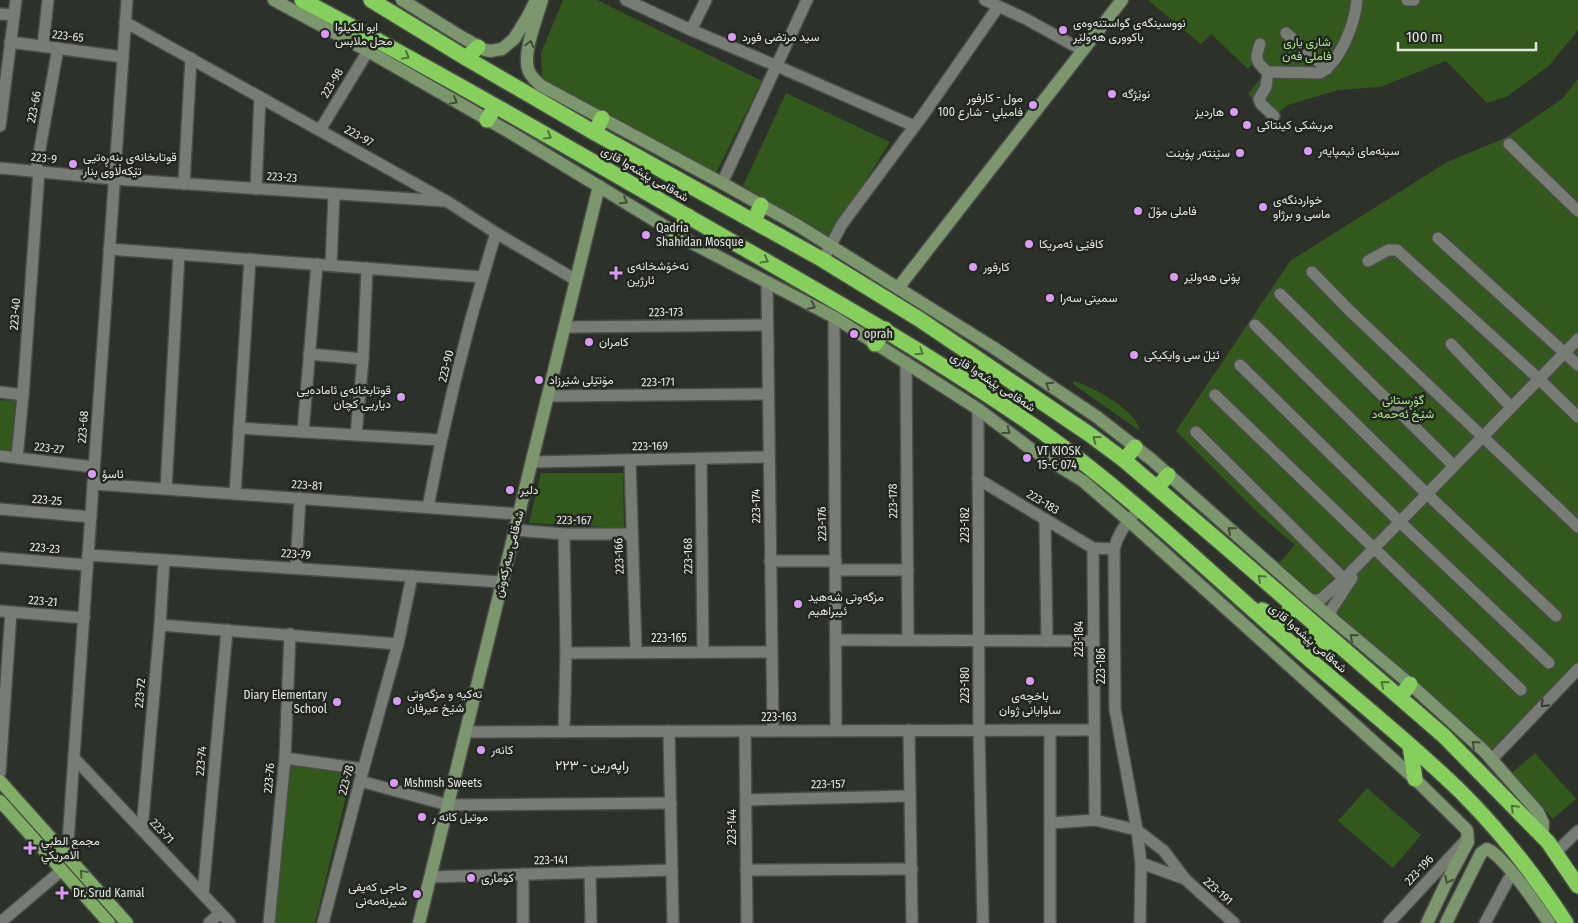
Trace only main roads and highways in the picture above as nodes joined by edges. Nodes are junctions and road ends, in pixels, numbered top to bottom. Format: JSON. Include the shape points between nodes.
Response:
{"nodes":[{"id":1,"x":302,"y":0,"type":"edge"},
{"id":2,"x":315,"y":0,"type":"edge"},
{"id":3,"x":367,"y":0,"type":"edge"},
{"id":4,"x":377,"y":3,"type":"edge"},
{"id":5,"x":354,"y":28,"type":"junction"},
{"id":6,"x":478,"y":47,"type":"road end"},
{"id":7,"x":466,"y":58,"type":"junction"},
{"id":8,"x":602,"y":118,"type":"road end"},
{"id":9,"x":595,"y":133,"type":"junction"},
{"id":10,"x":761,"y":205,"type":"road end"},
{"id":11,"x":688,"y":216,"type":"junction"},
{"id":12,"x":754,"y":221,"type":"junction"},
{"id":13,"x":678,"y":234,"type":"road end"},
{"id":14,"x":885,"y":329,"type":"junction"},
{"id":15,"x":875,"y":344,"type":"road end"},
{"id":16,"x":1135,"y":447,"type":"road end"},
{"id":17,"x":1124,"y":460,"type":"junction"},
{"id":18,"x":1168,"y":475,"type":"road end"},
{"id":19,"x":1157,"y":488,"type":"junction"},
{"id":20,"x":1229,"y":589,"type":"junction"},
{"id":21,"x":1290,"y":604,"type":"junction"},
{"id":22,"x":1302,"y":652,"type":"junction"},
{"id":23,"x":1356,"y":660,"type":"junction"},
{"id":24,"x":1410,"y":684,"type":"road end"},
{"id":25,"x":1400,"y":697,"type":"junction"},
{"id":26,"x":1410,"y":746,"type":"junction"},
{"id":27,"x":1415,"y":779,"type":"road end"},
{"id":28,"x":0,"y":781,"type":"edge"},
{"id":29,"x":0,"y":801,"type":"edge"},
{"id":30,"x":16,"y":809,"type":"junction"},
{"id":31,"x":1576,"y":879,"type":"edge"},
{"id":32,"x":109,"y":923,"type":"edge"},
{"id":33,"x":126,"y":923,"type":"edge"},
{"id":34,"x":1566,"y":923,"type":"edge"}],
"edges":[{"from":1,"to":5,"type":"highway","name":"شەقامی پێشەوا قازی"},
{"from":2,"to":5,"type":"highway"},
{"from":3,"to":4,"type":"highway","name":"شەقامی پێشەوا قازی"},
{"from":4,"to":7,"type":"highway","name":"شەقامی پێشەوا قازی"},
{"from":5,"to":11,"type":"highway","name":"شەقامی پێشەوا قازی","one_way":true,"via":[[491,113]]},
{"from":6,"to":7,"type":"highway"},
{"from":7,"to":9,"type":"highway","name":"شەقامی پێشەوا قازی"},
{"from":8,"to":9,"type":"highway"},
{"from":9,"to":12,"type":"highway","name":"شەقامی پێشەوا قازی"},
{"from":10,"to":12,"type":"highway"},
{"from":11,"to":13,"type":"highway"},
{"from":11,"to":14,"type":"highway","name":"شەقامی پێشەوا قازی","one_way":true},
{"from":17,"to":12,"type":"highway","name":"شەقامی پێشەوا قازی","one_way":true,"via":[[923,312]]},
{"from":14,"to":15,"type":"highway"},
{"from":14,"to":20,"type":"highway","name":"شەقامی پێشەوا قازی","one_way":true,"via":[[1071,454]]},
{"from":16,"to":17,"type":"highway"},
{"from":17,"to":19,"type":"highway","name":"شەقامی پێشەوا قازی"},
{"from":18,"to":19,"type":"highway"},
{"from":21,"to":19,"type":"highway","name":"شەقامی پێشەوا قازی","one_way":true},
{"from":20,"to":21,"type":"highway","via":[[1281,619],[1289,615]]},
{"from":20,"to":22,"type":"highway","name":"شەقامی پێشەوا قازی"},
{"from":21,"to":23,"type":"highway","name":"شەقامی پێشەوا قازی"},
{"from":22,"to":23,"type":"highway","via":[[1304,642],[1312,636]]},
{"from":22,"to":26,"type":"highway","name":"شەقامی پێشەوا قازی"},
{"from":25,"to":23,"type":"highway","name":"شەقامی پێشەوا قازی","one_way":true},
{"from":24,"to":25,"type":"highway"},
{"from":31,"to":25,"type":"highway","name":"شەقامی پێشەوا قازی","one_way":true,"via":[[1542,836],[1465,757]]},
{"from":26,"to":27,"type":"highway"},
{"from":26,"to":34,"type":"highway","name":"شەقامی پێشەوا قازی","via":[[1463,795],[1504,840],[1520,871]]},
{"from":28,"to":30,"type":"main road"},
{"from":29,"to":30,"type":"main road"},
{"from":30,"to":32,"type":"main road","via":[[62,870]]},
{"from":33,"to":30,"type":"main road","one_way":true,"via":[[67,856]]}]}
